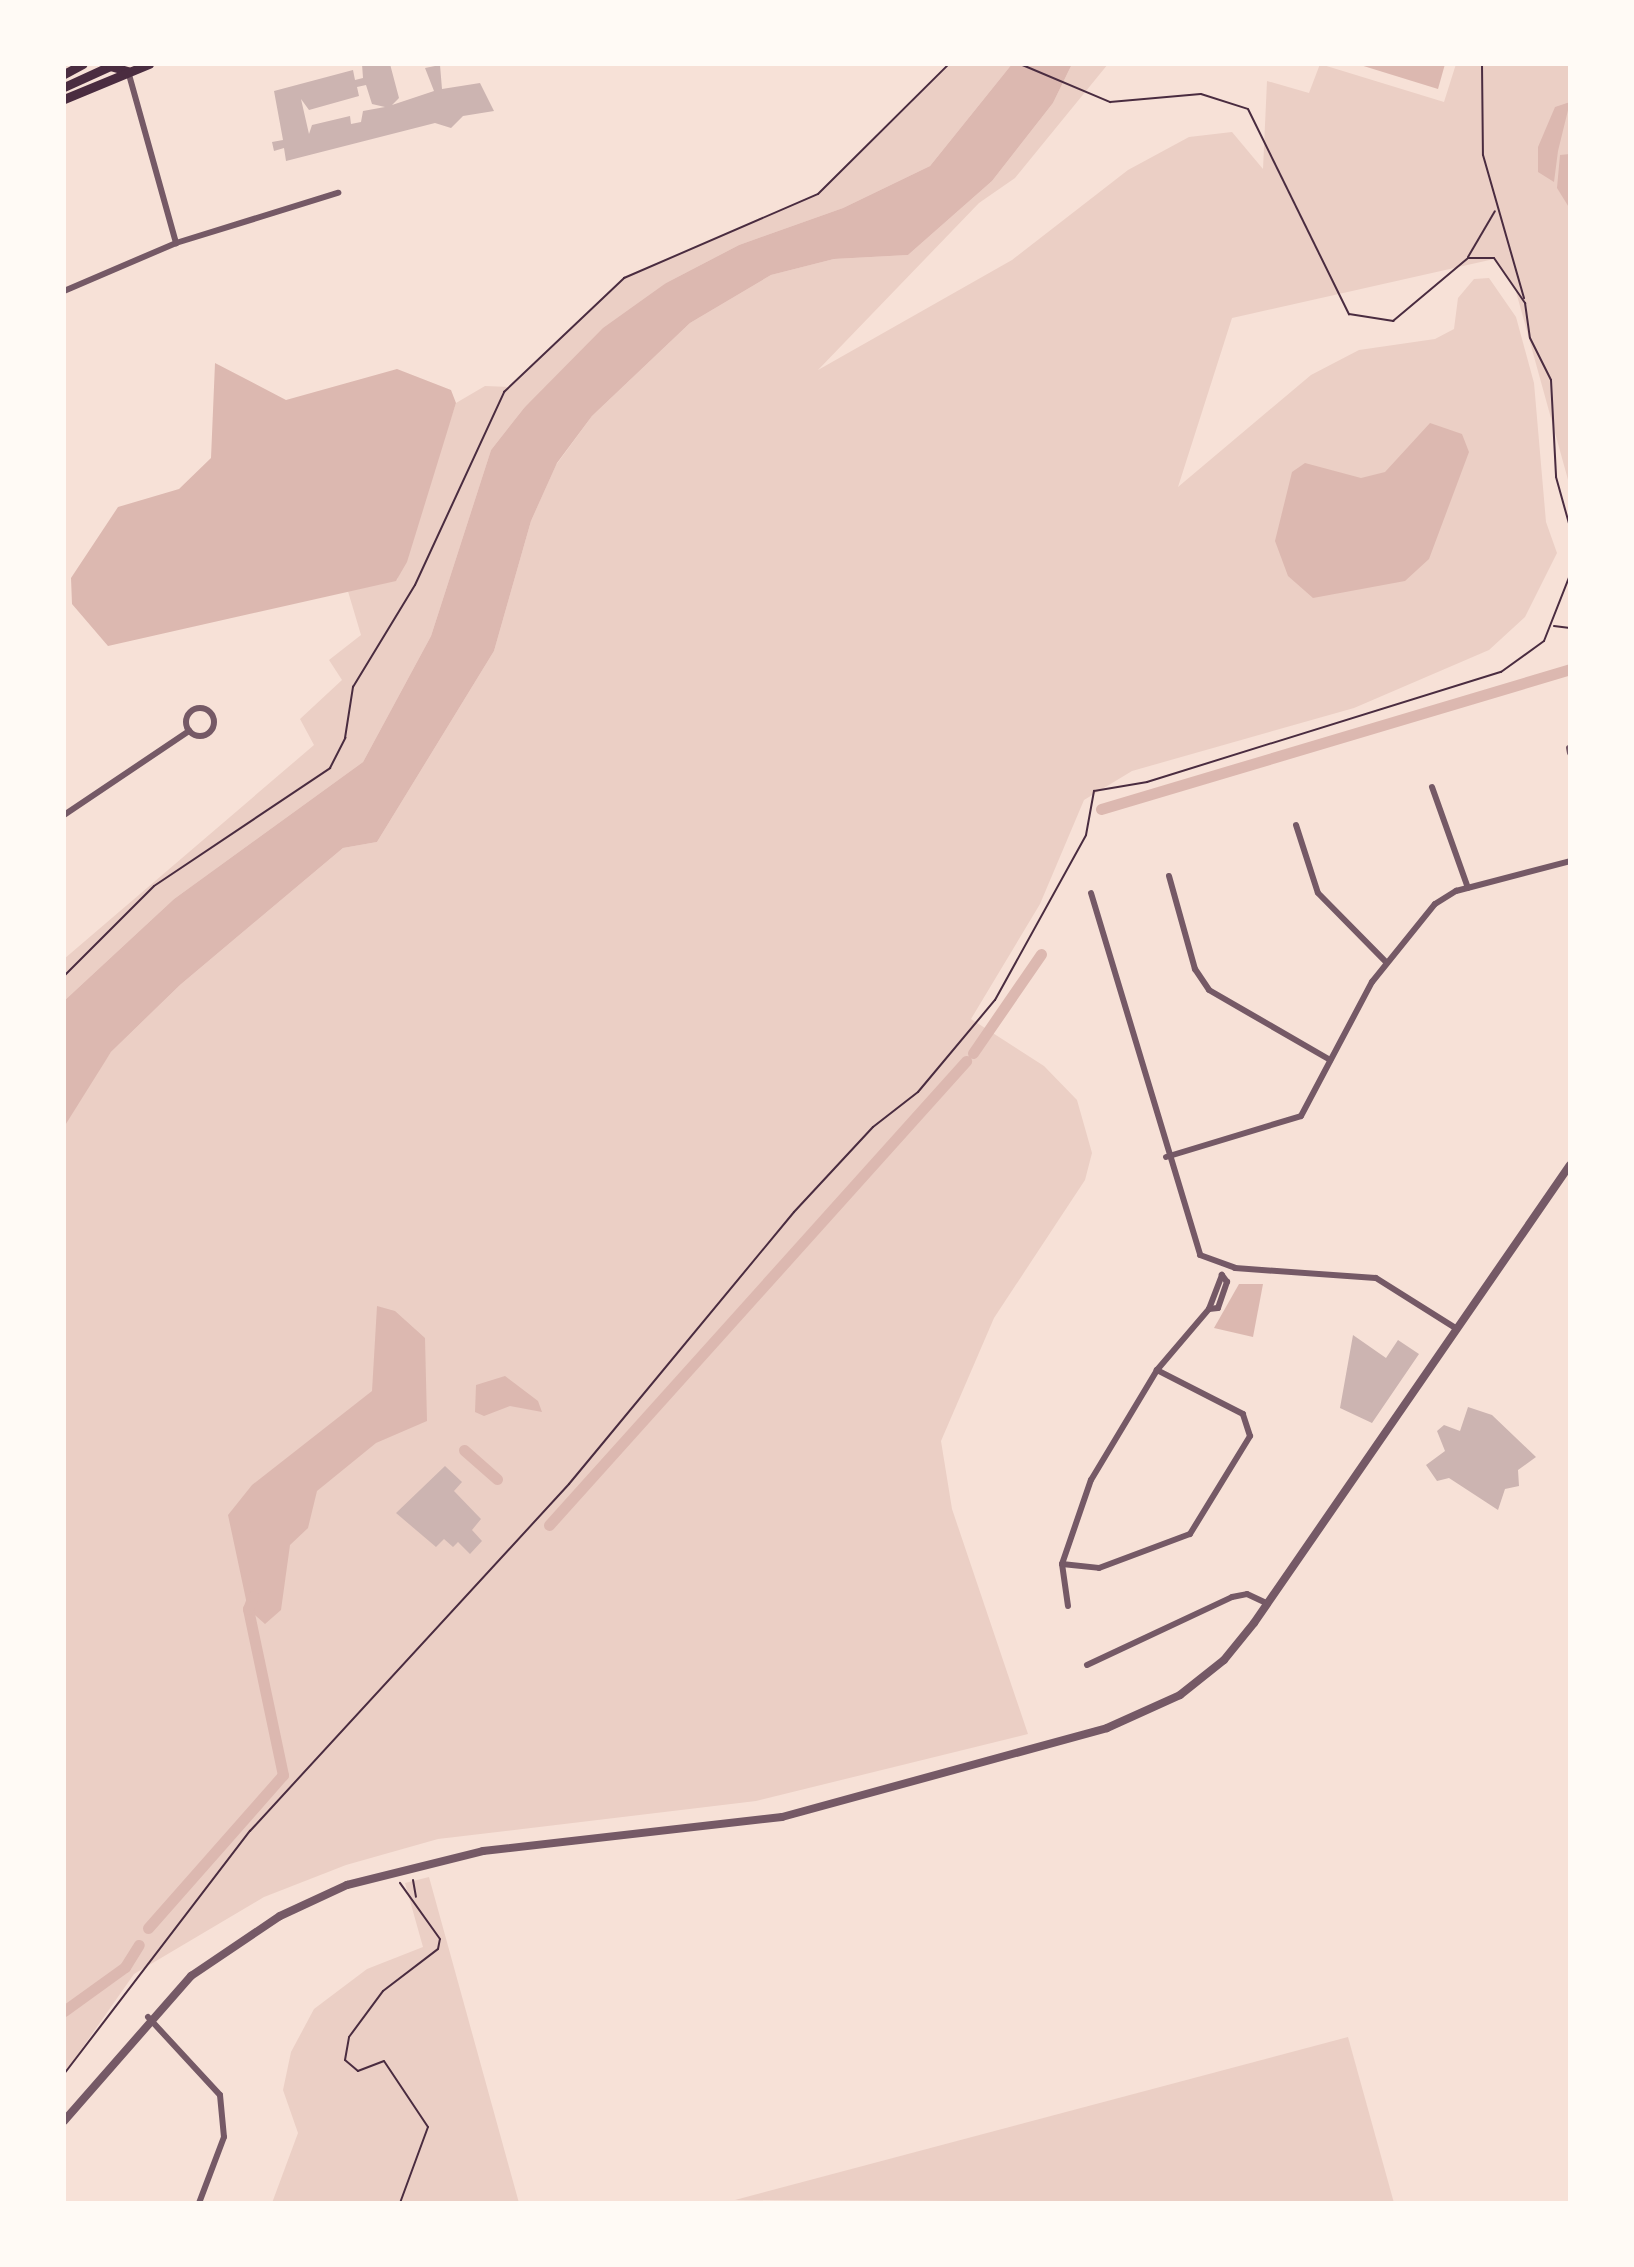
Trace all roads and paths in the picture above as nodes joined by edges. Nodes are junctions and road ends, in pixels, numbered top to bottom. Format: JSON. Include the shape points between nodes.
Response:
{"nodes":[{"id":1,"x":83,"y":64,"type":"edge"},
{"id":2,"x":149,"y":64,"type":"edge"},
{"id":3,"x":949,"y":64,"type":"edge"},
{"id":4,"x":1020,"y":64,"type":"edge"},
{"id":5,"x":1482,"y":64,"type":"edge"},
{"id":6,"x":129,"y":68,"type":"edge"},
{"id":7,"x":64,"y":74,"type":"edge"},
{"id":8,"x":64,"y":87,"type":"edge"},
{"id":9,"x":64,"y":99,"type":"edge"},
{"id":10,"x":338,"y":193,"type":"dead end"},
{"id":11,"x":1495,"y":210,"type":"junction"},
{"id":12,"x":176,"y":243,"type":"junction"},
{"id":13,"x":1468,"y":258,"type":"junction"},
{"id":14,"x":64,"y":291,"type":"edge"},
{"id":15,"x":1525,"y":303,"type":"junction"},
{"id":16,"x":1570,"y":527,"type":"edge"},
{"id":17,"x":1570,"y":575,"type":"edge"},
{"id":18,"x":1553,"y":626,"type":"junction"},
{"id":19,"x":1570,"y":628,"type":"edge"},
{"id":20,"x":189,"y":731,"type":"junction"},
{"id":21,"x":1432,"y":787,"type":"dead end"},
{"id":22,"x":64,"y":815,"type":"edge"},
{"id":23,"x":1296,"y":825,"type":"dead end"},
{"id":24,"x":1570,"y":861,"type":"edge"},
{"id":25,"x":1169,"y":876,"type":"dead end"},
{"id":26,"x":1468,"y":888,"type":"junction"},
{"id":27,"x":1091,"y":893,"type":"dead end"},
{"id":28,"x":1386,"y":962,"type":"junction"},
{"id":29,"x":64,"y":976,"type":"edge"},
{"id":30,"x":1330,"y":1060,"type":"junction"},
{"id":31,"x":1166,"y":1157,"type":"junction"},
{"id":32,"x":1570,"y":1165,"type":"edge"},
{"id":33,"x":1224,"y":1266,"type":"junction"},
{"id":34,"x":1222,"y":1275,"type":"junction"},
{"id":35,"x":1209,"y":1309,"type":"junction"},
{"id":36,"x":1457,"y":1329,"type":"junction"},
{"id":37,"x":1157,"y":1370,"type":"junction"},
{"id":38,"x":1062,"y":1564,"type":"junction"},
{"id":39,"x":1268,"y":1604,"type":"junction"},
{"id":40,"x":1068,"y":1606,"type":"dead end"},
{"id":41,"x":1087,"y":1665,"type":"dead end"},
{"id":42,"x":409,"y":1866,"type":"junction"},
{"id":43,"x":399,"y":1883,"type":"dead end"},
{"id":44,"x":418,"y":1902,"type":"junction"},
{"id":45,"x":148,"y":2017,"type":"junction"},
{"id":46,"x":64,"y":2074,"type":"edge"},
{"id":47,"x":64,"y":2121,"type":"edge"},
{"id":48,"x":199,"y":2203,"type":"edge"},
{"id":49,"x":400,"y":2203,"type":"edge"}],
"edges":[{"from":1,"to":7,"type":"main road"},
{"from":2,"to":6,"type":"main road"},
{"from":3,"to":29,"type":"path","via":[[818,194],[624,278],[504,392],[404,606],[353,687],[345,738],[330,768],[164,878]]},
{"from":4,"to":13,"type":"path","via":[[1064,86],[1128,104],[1220,95],[1248,109],[1349,314],[1393,321]]},
{"from":5,"to":11,"type":"path","via":[[1480,137]]},
{"from":6,"to":8,"type":"main road","via":[[110,66]]},
{"from":6,"to":9,"type":"main road"},
{"from":6,"to":12,"type":"street"},
{"from":10,"to":12,"type":"street"},
{"from":11,"to":13,"type":"path"},
{"from":11,"to":15,"type":"path"},
{"from":12,"to":14,"type":"street"},
{"from":13,"to":15,"type":"path","via":[[1494,258]]},
{"from":15,"to":16,"type":"path","via":[[1556,401],[1556,477]]},
{"from":17,"to":18,"type":"path"},
{"from":18,"to":19,"type":"path"},
{"from":18,"to":46,"type":"path","via":[[1501,672],[1147,782],[1094,791],[1086,835],[995,1000],[918,1092],[873,1127],[794,1212],[569,1484],[250,1831]]},
{"from":20,"to":20,"type":"street","via":[[208,734],[209,712],[190,713]]},
{"from":20,"to":22,"type":"street"},
{"from":21,"to":26,"type":"street"},
{"from":23,"to":28,"type":"street","via":[[1318,893]]},
{"from":24,"to":26,"type":"street"},
{"from":25,"to":30,"type":"street","via":[[1201,981]]},
{"from":26,"to":28,"type":"street","via":[[1435,904]]},
{"from":27,"to":31,"type":"street"},
{"from":28,"to":30,"type":"street"},
{"from":30,"to":31,"type":"street","via":[[1301,1116]]},
{"from":31,"to":33,"type":"street","via":[[1192,1246]]},
{"from":32,"to":36,"type":"street"},
{"from":33,"to":34,"type":"street"},
{"from":33,"to":36,"type":"street","via":[[1376,1278]]},
{"from":34,"to":35,"type":"street"},
{"from":34,"to":35,"type":"street","via":[[1223,1297]]},
{"from":35,"to":37,"type":"street"},
{"from":36,"to":39,"type":"street"},
{"from":37,"to":38,"type":"street","via":[[1108,1445]]},
{"from":37,"to":38,"type":"street","via":[[1250,1424],[1243,1450],[1190,1534],[1099,1568]]},
{"from":38,"to":40,"type":"street"},
{"from":39,"to":41,"type":"street","via":[[1247,1594],[1232,1597]]},
{"from":39,"to":42,"type":"street","via":[[1202,1678],[1107,1728],[782,1817]]},
{"from":42,"to":44,"type":"path"},
{"from":42,"to":45,"type":"street","via":[[280,1916],[209,1963]]},
{"from":43,"to":44,"type":"path"},
{"from":44,"to":49,"type":"path","via":[[438,1949],[383,1991],[345,2053],[358,2071],[384,2061],[430,2131]]},
{"from":45,"to":47,"type":"street"},
{"from":45,"to":48,"type":"street","via":[[220,2095],[224,2137]]}]}
